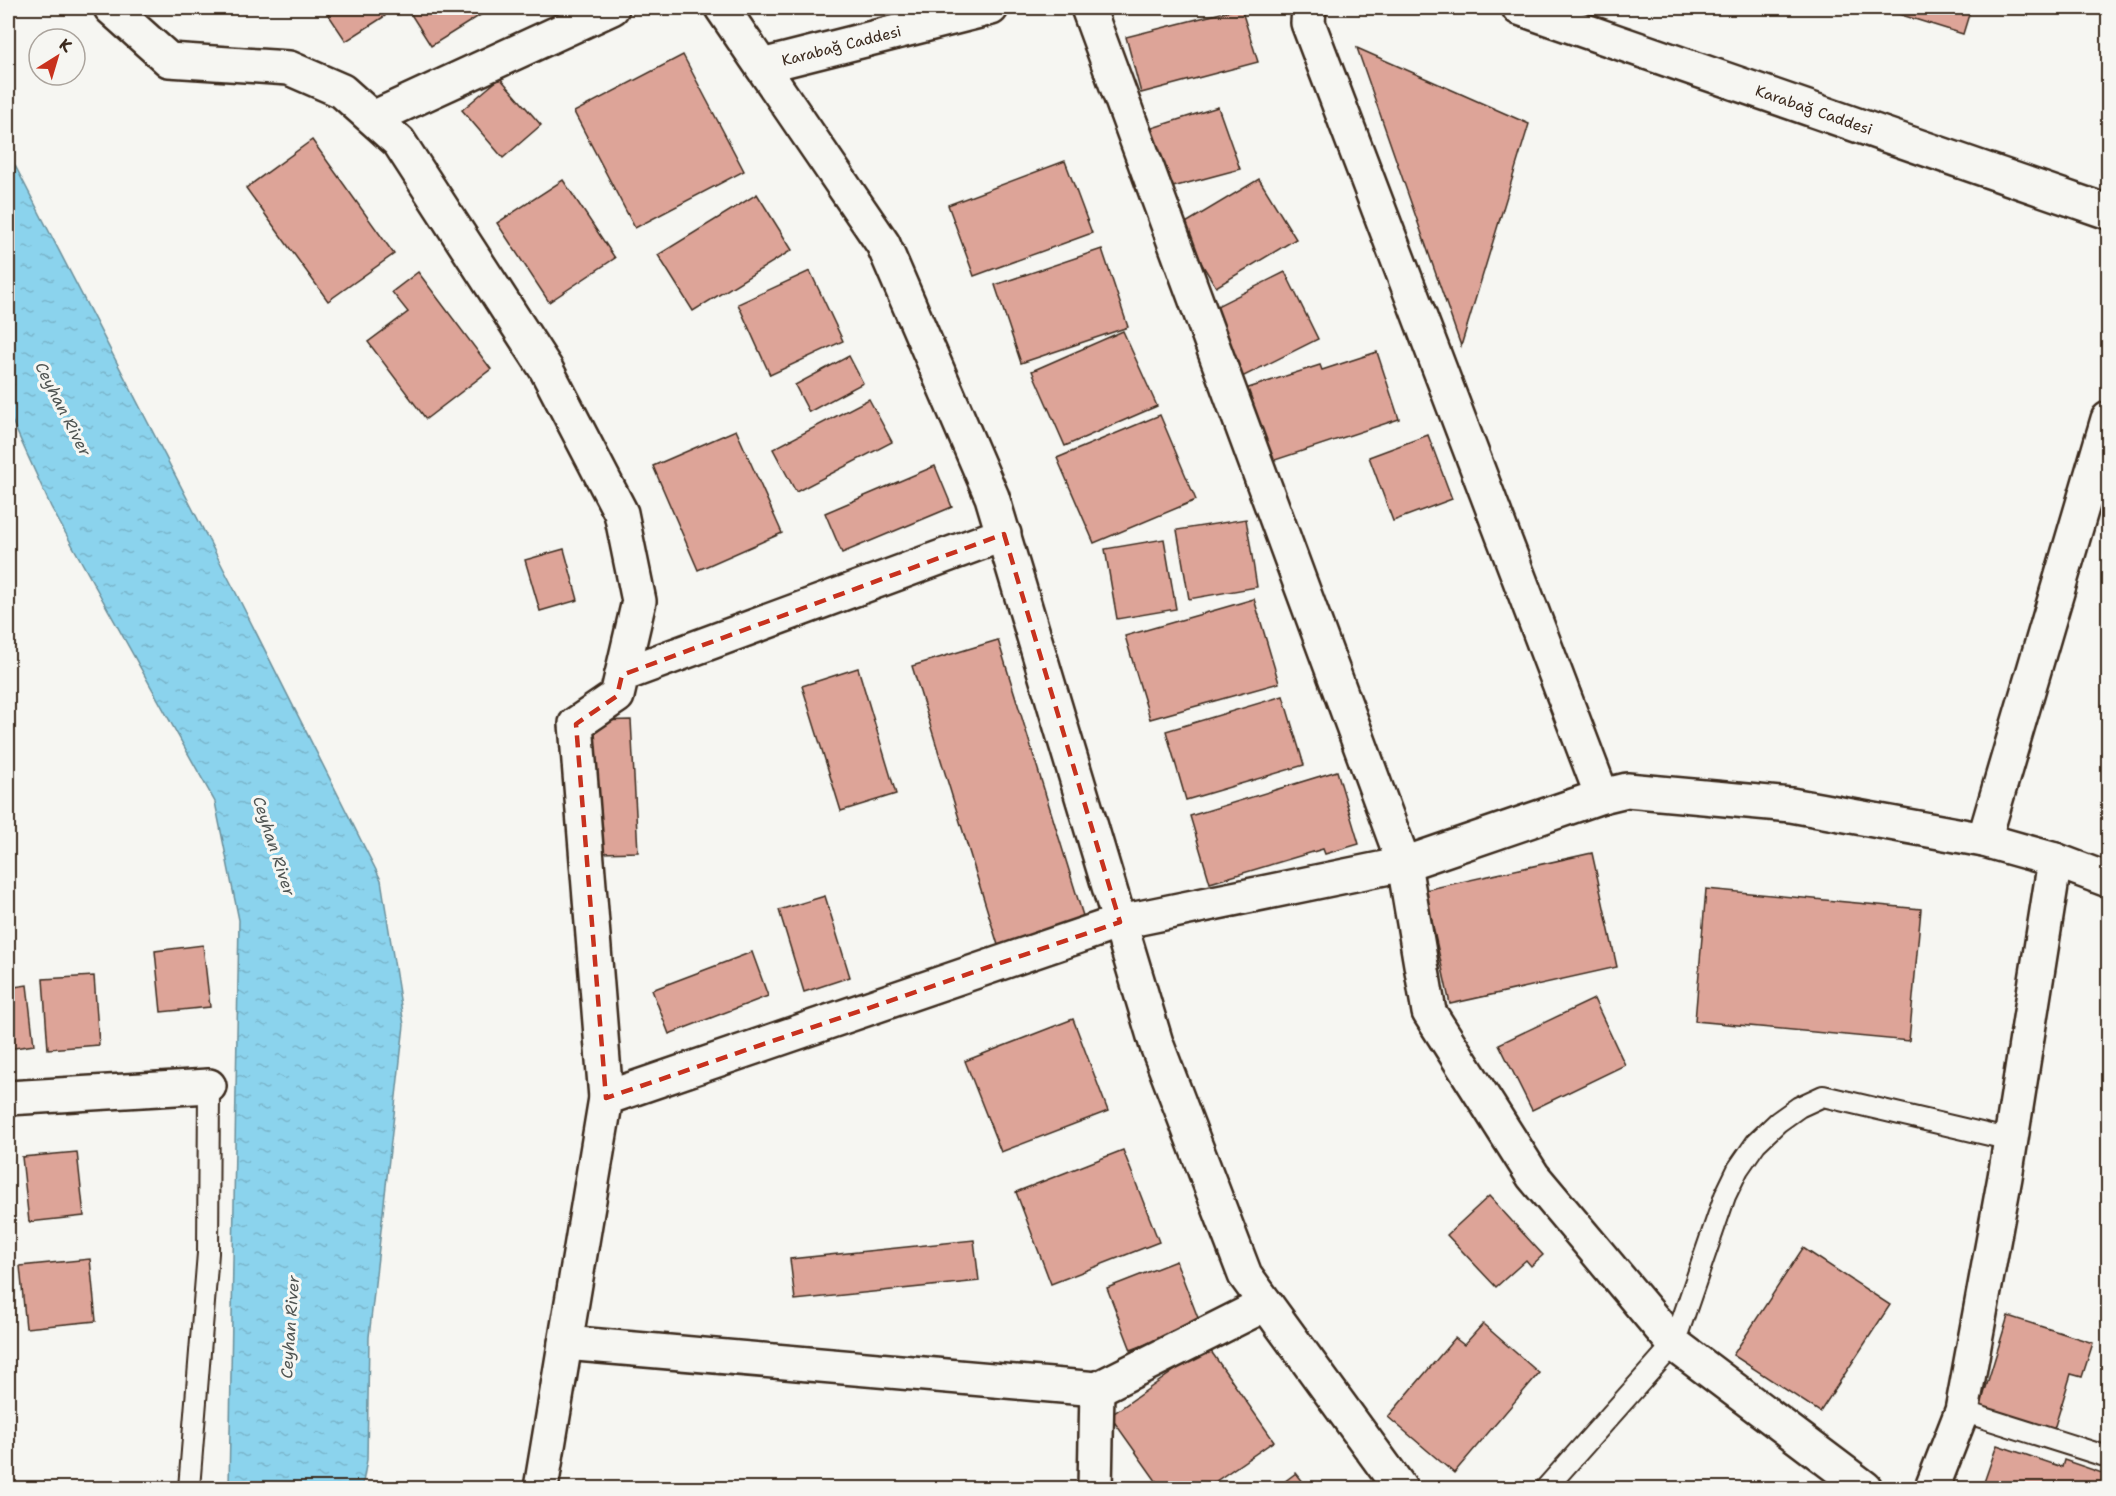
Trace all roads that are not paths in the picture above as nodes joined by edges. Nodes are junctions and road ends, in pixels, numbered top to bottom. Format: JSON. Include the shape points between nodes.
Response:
{"nodes":[{"id":1,"x":111,"y":8,"type":"edge"},
{"id":2,"x":612,"y":8,"type":"edge"},
{"id":3,"x":722,"y":8,"type":"edge"},
{"id":4,"x":992,"y":8,"type":"edge"},
{"id":5,"x":1088,"y":8,"type":"edge"},
{"id":6,"x":1310,"y":8,"type":"edge"},
{"id":7,"x":1519,"y":8,"type":"edge"},
{"id":8,"x":762,"y":66,"type":"junction"},
{"id":9,"x":373,"y":118,"type":"junction"},
{"id":10,"x":2107,"y":208,"type":"edge"},
{"id":11,"x":2109,"y":419,"type":"edge"},
{"id":12,"x":1004,"y":534,"type":"junction"},
{"id":13,"x":622,"y":675,"type":"junction"},
{"id":14,"x":1602,"y":796,"type":"junction"},
{"id":15,"x":1984,"y":840,"type":"junction"},
{"id":16,"x":2055,"y":860,"type":"junction"},
{"id":17,"x":1404,"y":864,"type":"junction"},
{"id":18,"x":2109,"y":880,"type":"edge"},
{"id":19,"x":1119,"y":922,"type":"junction"},
{"id":20,"x":209,"y":1086,"type":"joint"},
{"id":21,"x":8,"y":1098,"type":"edge"},
{"id":22,"x":606,"y":1098,"type":"junction"},
{"id":23,"x":2012,"y":1140,"type":"junction"},
{"id":24,"x":1266,"y":1304,"type":"junction"},
{"id":25,"x":565,"y":1343,"type":"junction"},
{"id":26,"x":1674,"y":1344,"type":"junction"},
{"id":27,"x":1096,"y":1389,"type":"junction"},
{"id":28,"x":1962,"y":1411,"type":"junction"},
{"id":29,"x":2109,"y":1457,"type":"edge"},
{"id":30,"x":189,"y":1488,"type":"edge"},
{"id":31,"x":541,"y":1488,"type":"edge"},
{"id":32,"x":1095,"y":1488,"type":"edge"},
{"id":33,"x":1400,"y":1488,"type":"edge"},
{"id":34,"x":1546,"y":1488,"type":"edge"},
{"id":35,"x":1865,"y":1488,"type":"edge"},
{"id":36,"x":1932,"y":1488,"type":"edge"}],
"edges":[{"from":1,"to":9,"type":"street","via":[[169,60],[289,68],[342,91]]},
{"from":2,"to":9,"type":"street"},
{"from":3,"to":8,"type":"street"},
{"from":4,"to":8,"type":"street","name":"Karabağ Caddesi"},
{"from":5,"to":17,"type":"street"},
{"from":6,"to":14,"type":"street","via":[[1308,23]]},
{"from":7,"to":10,"type":"street","name":"Karabağ Caddesi"},
{"from":8,"to":12,"type":"street","via":[[883,244],[992,496]]},
{"from":9,"to":13,"type":"street","via":[[399,142],[546,369],[621,513],[639,601]]},
{"from":11,"to":15,"type":"street"},
{"from":12,"to":13,"type":"street"},
{"from":12,"to":19,"type":"street"},
{"from":13,"to":22,"type":"street","via":[[617,696],[576,724]]},
{"from":14,"to":15,"type":"street","via":[[1627,790],[1791,805]]},
{"from":14,"to":17,"type":"street"},
{"from":15,"to":16,"type":"street"},
{"from":16,"to":18,"type":"street"},
{"from":16,"to":23,"type":"street"},
{"from":17,"to":19,"type":"street"},
{"from":17,"to":26,"type":"street","via":[[1429,1012],[1533,1176]]},
{"from":19,"to":22,"type":"street"},
{"from":19,"to":24,"type":"street","via":[[1156,1043],[1206,1175],[1245,1275]]},
{"from":20,"to":21,"type":"street"},
{"from":20,"to":30,"type":"lane","via":[[208,1253]]},
{"from":22,"to":25,"type":"street"},
{"from":23,"to":26,"type":"lane","via":[[1822,1096],[1799,1107],[1756,1143],[1738,1168]]},
{"from":23,"to":28,"type":"street"},
{"from":24,"to":27,"type":"street"},
{"from":24,"to":33,"type":"street"},
{"from":25,"to":27,"type":"street"},
{"from":25,"to":31,"type":"street"},
{"from":26,"to":34,"type":"lane"},
{"from":26,"to":35,"type":"street"},
{"from":27,"to":32,"type":"street"},
{"from":28,"to":29,"type":"lane"},
{"from":28,"to":36,"type":"street"}]}
